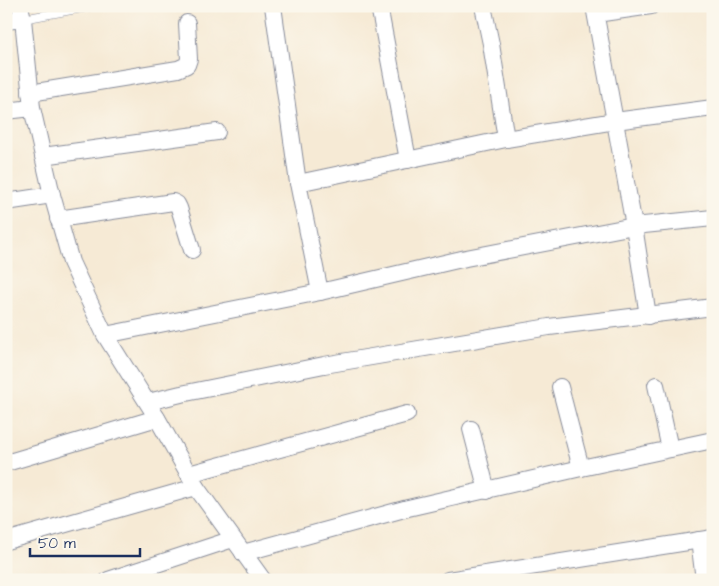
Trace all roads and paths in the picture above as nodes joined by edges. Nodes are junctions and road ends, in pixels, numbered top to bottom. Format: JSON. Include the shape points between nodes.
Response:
{"nodes":[{"id":1,"x":93,"y":6,"type":"edge"},
{"id":2,"x":273,"y":6,"type":"edge"},
{"id":3,"x":379,"y":6,"type":"edge"},
{"id":4,"x":483,"y":6,"type":"edge"},
{"id":5,"x":651,"y":6,"type":"edge"},
{"id":6,"x":595,"y":10,"type":"edge"},
{"id":7,"x":22,"y":12,"type":"edge"},
{"id":8,"x":6,"y":20,"type":"edge"},
{"id":9,"x":187,"y":23,"type":"dead end"},
{"id":10,"x":31,"y":100,"type":"junction"},
{"id":11,"x":713,"y":108,"type":"edge"},
{"id":12,"x":6,"y":111,"type":"edge"},
{"id":13,"x":615,"y":121,"type":"junction"},
{"id":14,"x":216,"y":132,"type":"dead end"},
{"id":15,"x":506,"y":139,"type":"junction"},
{"id":16,"x":43,"y":156,"type":"junction"},
{"id":17,"x":408,"y":160,"type":"junction"},
{"id":18,"x":298,"y":183,"type":"junction"},
{"id":19,"x":52,"y":195,"type":"junction"},
{"id":20,"x":6,"y":202,"type":"edge"},
{"id":21,"x":58,"y":218,"type":"junction"},
{"id":22,"x":713,"y":218,"type":"edge"},
{"id":23,"x":634,"y":226,"type":"junction"},
{"id":24,"x":192,"y":250,"type":"dead end"},
{"id":25,"x":320,"y":292,"type":"junction"},
{"id":26,"x":713,"y":307,"type":"edge"},
{"id":27,"x":648,"y":316,"type":"junction"},
{"id":28,"x":105,"y":335,"type":"junction"},
{"id":29,"x":656,"y":385,"type":"dead end"},
{"id":30,"x":560,"y":387,"type":"dead end"},
{"id":31,"x":148,"y":402,"type":"junction"},
{"id":32,"x":407,"y":414,"type":"dead end"},
{"id":33,"x":158,"y":418,"type":"junction"},
{"id":34,"x":471,"y":430,"type":"dead end"},
{"id":35,"x":713,"y":440,"type":"edge"},
{"id":36,"x":670,"y":449,"type":"junction"},
{"id":37,"x":6,"y":463,"type":"edge"},
{"id":38,"x":582,"y":468,"type":"junction"},
{"id":39,"x":193,"y":480,"type":"junction"},
{"id":40,"x":486,"y":490,"type":"junction"},
{"id":41,"x":233,"y":539,"type":"junction"},
{"id":42,"x":706,"y":539,"type":"edge"},
{"id":43,"x":6,"y":541,"type":"edge"},
{"id":44,"x":243,"y":553,"type":"junction"},
{"id":45,"x":108,"y":580,"type":"edge"},
{"id":46,"x":263,"y":580,"type":"edge"},
{"id":47,"x":448,"y":580,"type":"edge"},
{"id":48,"x":704,"y":580,"type":"edge"}],
"edges":[{"from":1,"to":7,"type":"lane"},
{"from":2,"to":18,"type":"street"},
{"from":3,"to":17,"type":"street"},
{"from":4,"to":15,"type":"street"},
{"from":5,"to":6,"type":"street"},
{"from":6,"to":13,"type":"street"},
{"from":7,"to":8,"type":"street"},
{"from":7,"to":10,"type":"street"},
{"from":9,"to":10,"type":"street","via":[[189,59],[178,69]]},
{"from":10,"to":12,"type":"street"},
{"from":10,"to":16,"type":"street"},
{"from":11,"to":13,"type":"street"},
{"from":13,"to":15,"type":"street"},
{"from":13,"to":23,"type":"street"},
{"from":14,"to":16,"type":"street"},
{"from":15,"to":17,"type":"street"},
{"from":16,"to":19,"type":"street"},
{"from":17,"to":18,"type":"street"},
{"from":18,"to":25,"type":"street"},
{"from":19,"to":20,"type":"street"},
{"from":19,"to":21,"type":"street"},
{"from":21,"to":24,"type":"street","via":[[173,202],[179,208]]},
{"from":21,"to":28,"type":"street","via":[[71,262]]},
{"from":22,"to":23,"type":"street"},
{"from":23,"to":25,"type":"street","via":[[466,258]]},
{"from":23,"to":27,"type":"street"},
{"from":25,"to":28,"type":"street"},
{"from":26,"to":27,"type":"street"},
{"from":27,"to":31,"type":"street","via":[[549,327],[324,365]]},
{"from":28,"to":31,"type":"street"},
{"from":29,"to":36,"type":"street"},
{"from":30,"to":38,"type":"street"},
{"from":31,"to":33,"type":"street"},
{"from":32,"to":39,"type":"street"},
{"from":33,"to":37,"type":"street"},
{"from":33,"to":39,"type":"street"},
{"from":34,"to":40,"type":"street"},
{"from":35,"to":36,"type":"street"},
{"from":36,"to":38,"type":"street"},
{"from":38,"to":40,"type":"street"},
{"from":39,"to":41,"type":"street"},
{"from":39,"to":43,"type":"street"},
{"from":40,"to":44,"type":"street"},
{"from":41,"to":44,"type":"street"},
{"from":41,"to":45,"type":"street"},
{"from":42,"to":47,"type":"street"},
{"from":42,"to":48,"type":"street"},
{"from":44,"to":46,"type":"street"}]}
